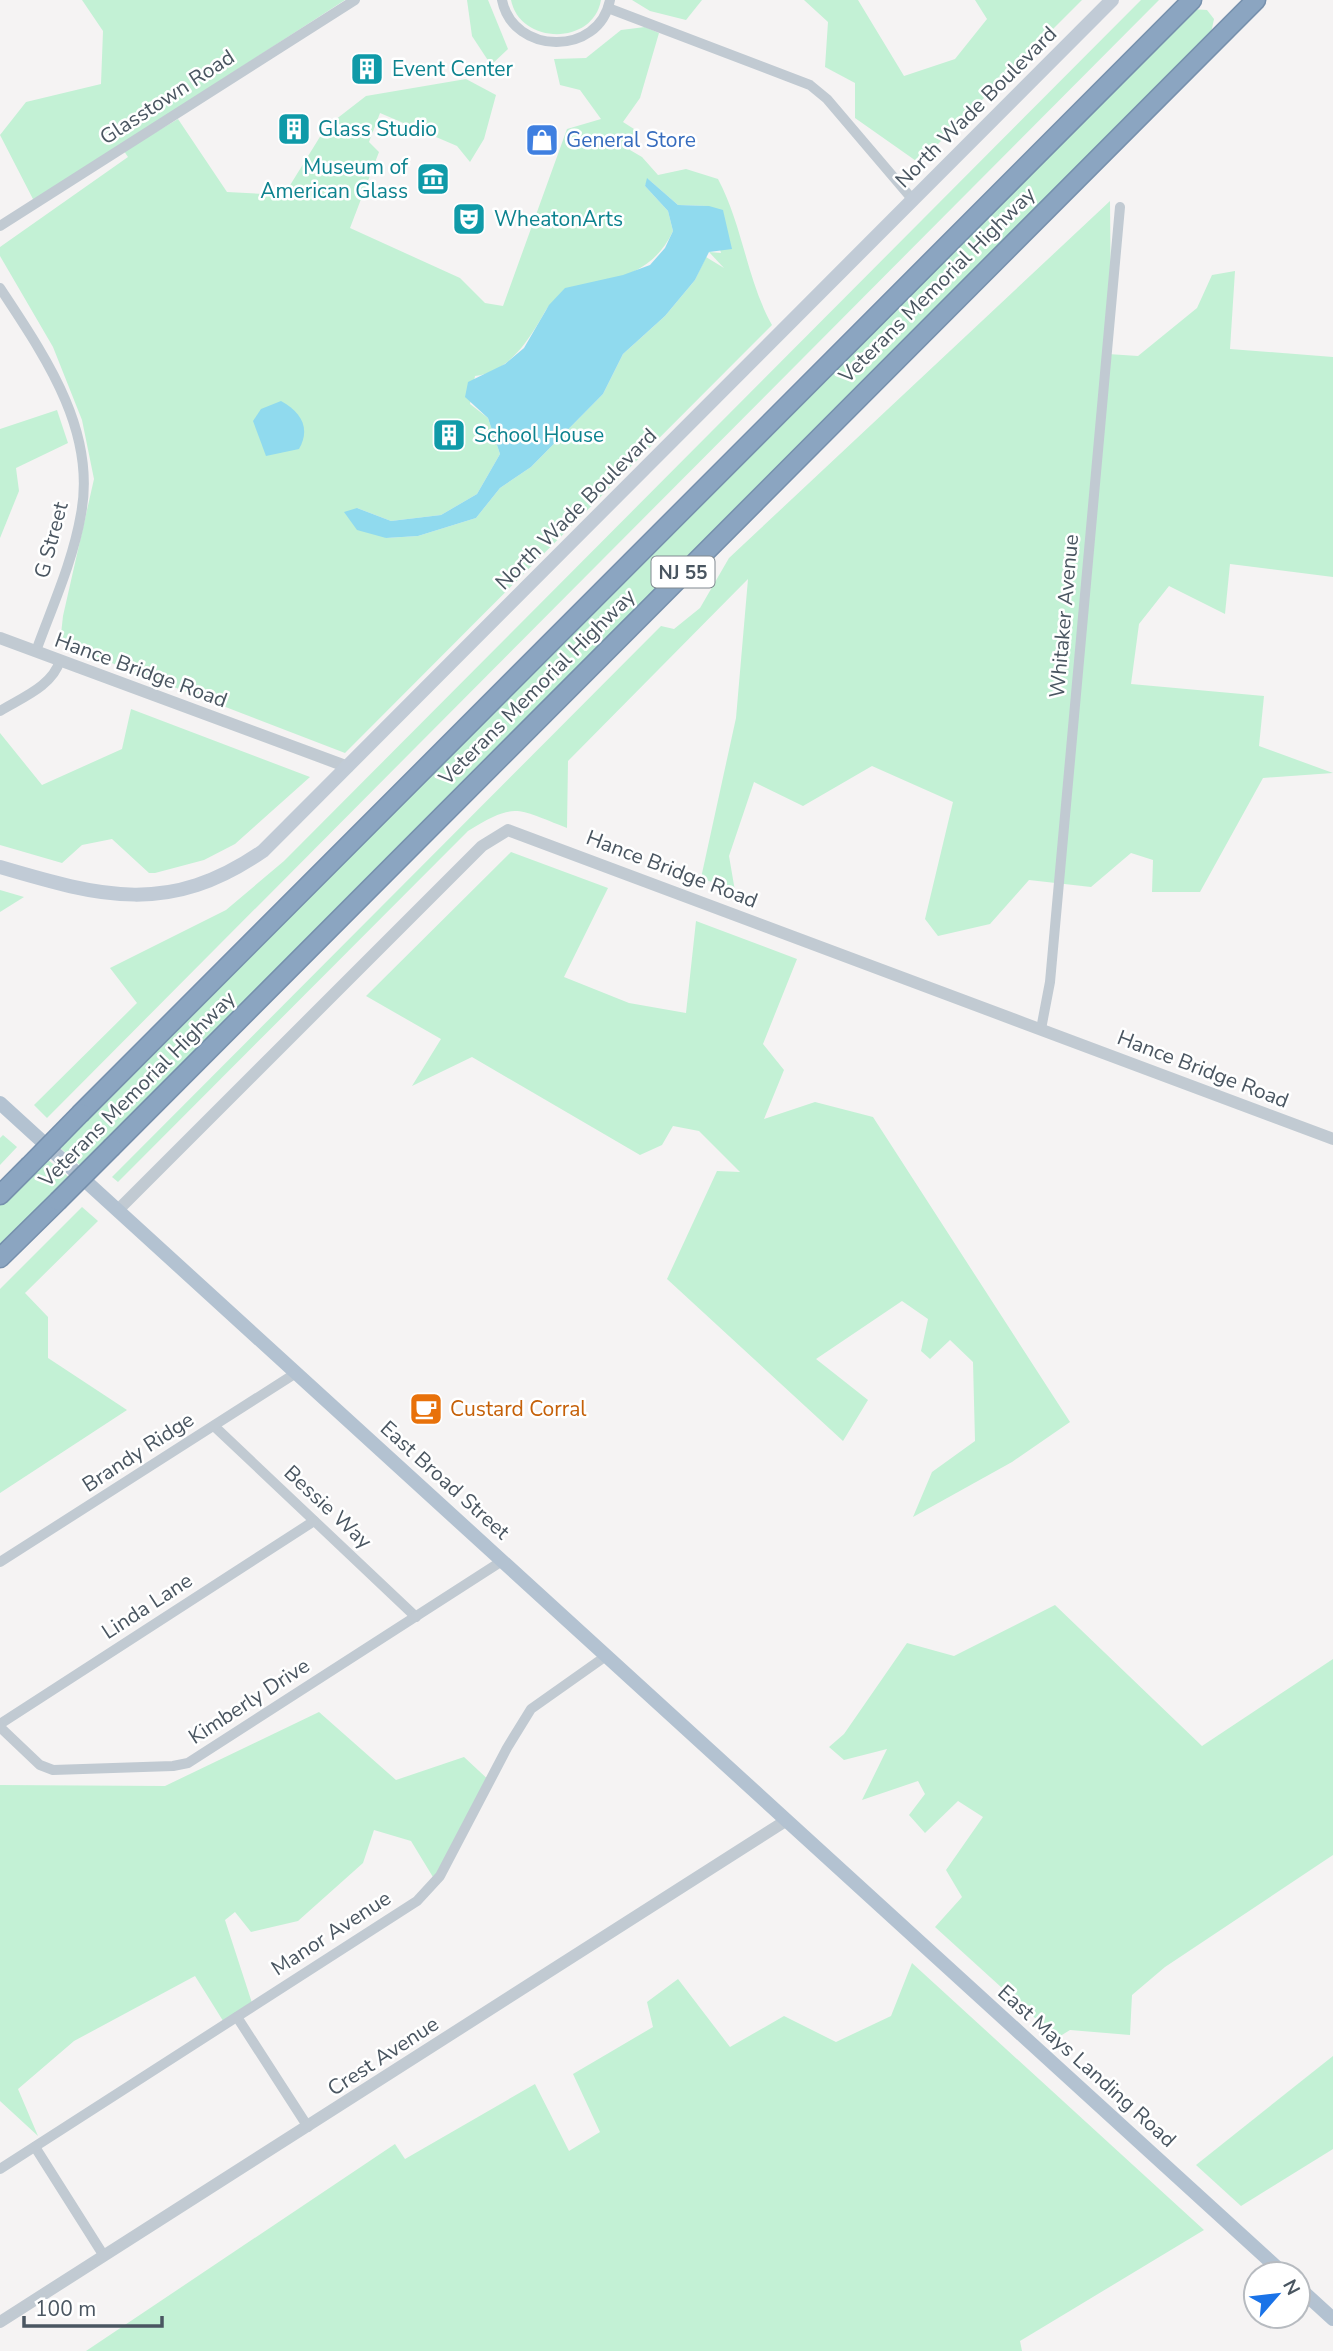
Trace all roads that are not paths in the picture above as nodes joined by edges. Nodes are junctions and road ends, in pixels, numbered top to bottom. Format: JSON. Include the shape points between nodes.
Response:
{"nodes":[{"id":1,"x":355,"y":0,"type":"edge"},
{"id":2,"x":502,"y":0,"type":"edge"},
{"id":3,"x":1112,"y":0,"type":"edge"},
{"id":4,"x":1192,"y":0,"type":"edge"},
{"id":5,"x":1256,"y":0,"type":"edge"},
{"id":6,"x":609,"y":4,"type":"edge"},
{"id":7,"x":913,"y":200,"type":"junction"},
{"id":8,"x":1120,"y":207,"type":"dead end"},
{"id":9,"x":0,"y":226,"type":"edge"},
{"id":10,"x":0,"y":288,"type":"edge"},
{"id":11,"x":0,"y":638,"type":"edge"},
{"id":12,"x":36,"y":651,"type":"junction"},
{"id":13,"x":60,"y":660,"type":"junction"},
{"id":14,"x":0,"y":711,"type":"edge"},
{"id":15,"x":348,"y":767,"type":"junction"},
{"id":16,"x":0,"y":867,"type":"edge"},
{"id":17,"x":1041,"y":1028,"type":"junction"},
{"id":18,"x":0,"y":1104,"type":"edge"},
{"id":19,"x":1333,"y":1139,"type":"edge"},
{"id":20,"x":0,"y":1195,"type":"edge"},
{"id":21,"x":118,"y":1210,"type":"junction"},
{"id":22,"x":0,"y":1258,"type":"edge"},
{"id":23,"x":296,"y":1373,"type":"junction"},
{"id":24,"x":214,"y":1426,"type":"junction"},
{"id":25,"x":314,"y":1521,"type":"junction"},
{"id":26,"x":502,"y":1561,"type":"junction"},
{"id":27,"x":0,"y":1562,"type":"edge"},
{"id":28,"x":416,"y":1617,"type":"junction"},
{"id":29,"x":607,"y":1656,"type":"junction"},
{"id":30,"x":0,"y":1726,"type":"edge"},
{"id":31,"x":787,"y":1820,"type":"junction"},
{"id":32,"x":861,"y":1888,"type":"joint"},
{"id":33,"x":237,"y":2017,"type":"junction"},
{"id":34,"x":307,"y":2127,"type":"junction"},
{"id":35,"x":35,"y":2147,"type":"junction"},
{"id":36,"x":0,"y":2169,"type":"edge"},
{"id":37,"x":104,"y":2256,"type":"junction"},
{"id":38,"x":1269,"y":2260,"type":"edge"},
{"id":39,"x":1312,"y":2300,"type":"edge"},
{"id":40,"x":1333,"y":2319,"type":"edge"},
{"id":41,"x":0,"y":2322,"type":"edge"}],
"edges":[{"from":1,"to":9,"type":"street","name":"Glasstown Road"},
{"from":2,"to":6,"type":"street","via":[[516,27],[537,41],[559,44],[581,38],[600,23]]},
{"from":3,"to":7,"type":"main road","name":"North Wade Boulevard"},
{"from":4,"to":20,"type":"highway","name":"Veterans Memorial Highway","number":"NJ 55","bridge":true},
{"from":5,"to":22,"type":"highway","name":"Veterans Memorial Highway","number":"NJ 55","bridge":true},
{"from":6,"to":7,"type":"street","via":[[810,85]]},
{"from":7,"to":15,"type":"main road","name":"North Wade Boulevard"},
{"from":8,"to":17,"type":"street","name":"Whitaker Avenue","via":[[1050,982]]},
{"from":10,"to":12,"type":"street","name":"G Street","via":[[42,353],[68,405],[83,470],[78,527]]},
{"from":11,"to":12,"type":"street","name":"Hance Bridge Road"},
{"from":12,"to":13,"type":"street","name":"Hance Bridge Road"},
{"from":13,"to":14,"type":"street","via":[[45,683]]},
{"from":13,"to":15,"type":"street","name":"Hance Bridge Road"},
{"from":15,"to":16,"type":"main road","name":"North Wade Boulevard","via":[[263,851],[224,874],[188,887],[144,895],[96,893]]},
{"from":17,"to":19,"type":"street","name":"Hance Bridge Road"},
{"from":17,"to":21,"type":"street","name":"Hance Bridge Road","via":[[508,830],[482,846]]},
{"from":18,"to":21,"type":"main road","name":"East Broad Street"},
{"from":21,"to":23,"type":"main road","name":"East Broad Street"},
{"from":23,"to":24,"type":"street","name":"Brandy Ridge"},
{"from":23,"to":26,"type":"main road","name":"East Broad Street"},
{"from":24,"to":25,"type":"street","name":"Bessie Way"},
{"from":24,"to":27,"type":"street","name":"Brandy Ridge"},
{"from":25,"to":28,"type":"street","name":"Bessie Way"},
{"from":25,"to":30,"type":"street","name":"Linda Lane"},
{"from":26,"to":28,"type":"street","name":"Kimberly Drive"},
{"from":26,"to":29,"type":"main road","name":"East Broad Street"},
{"from":28,"to":30,"type":"street","name":"Kimberly Drive","via":[[188,1763],[53,1770],[40,1765]]},
{"from":29,"to":31,"type":"main road","name":"East Broad Street"},
{"from":29,"to":33,"type":"street","name":"Manor Avenue","via":[[531,1709],[427,1893]]},
{"from":31,"to":32,"type":"main road","name":"East Broad Street"},
{"from":31,"to":34,"type":"street","name":"Crest Avenue"},
{"from":32,"to":38,"type":"main road","name":"East Mays Landing Road"},
{"from":33,"to":34,"type":"street"},
{"from":33,"to":35,"type":"street","name":"Manor Avenue"},
{"from":34,"to":37,"type":"street","name":"Crest Avenue"},
{"from":35,"to":36,"type":"street","name":"Manor Avenue"},
{"from":35,"to":37,"type":"street"},
{"from":37,"to":41,"type":"street","name":"Crest Avenue"},
{"from":39,"to":40,"type":"main road"}]}
